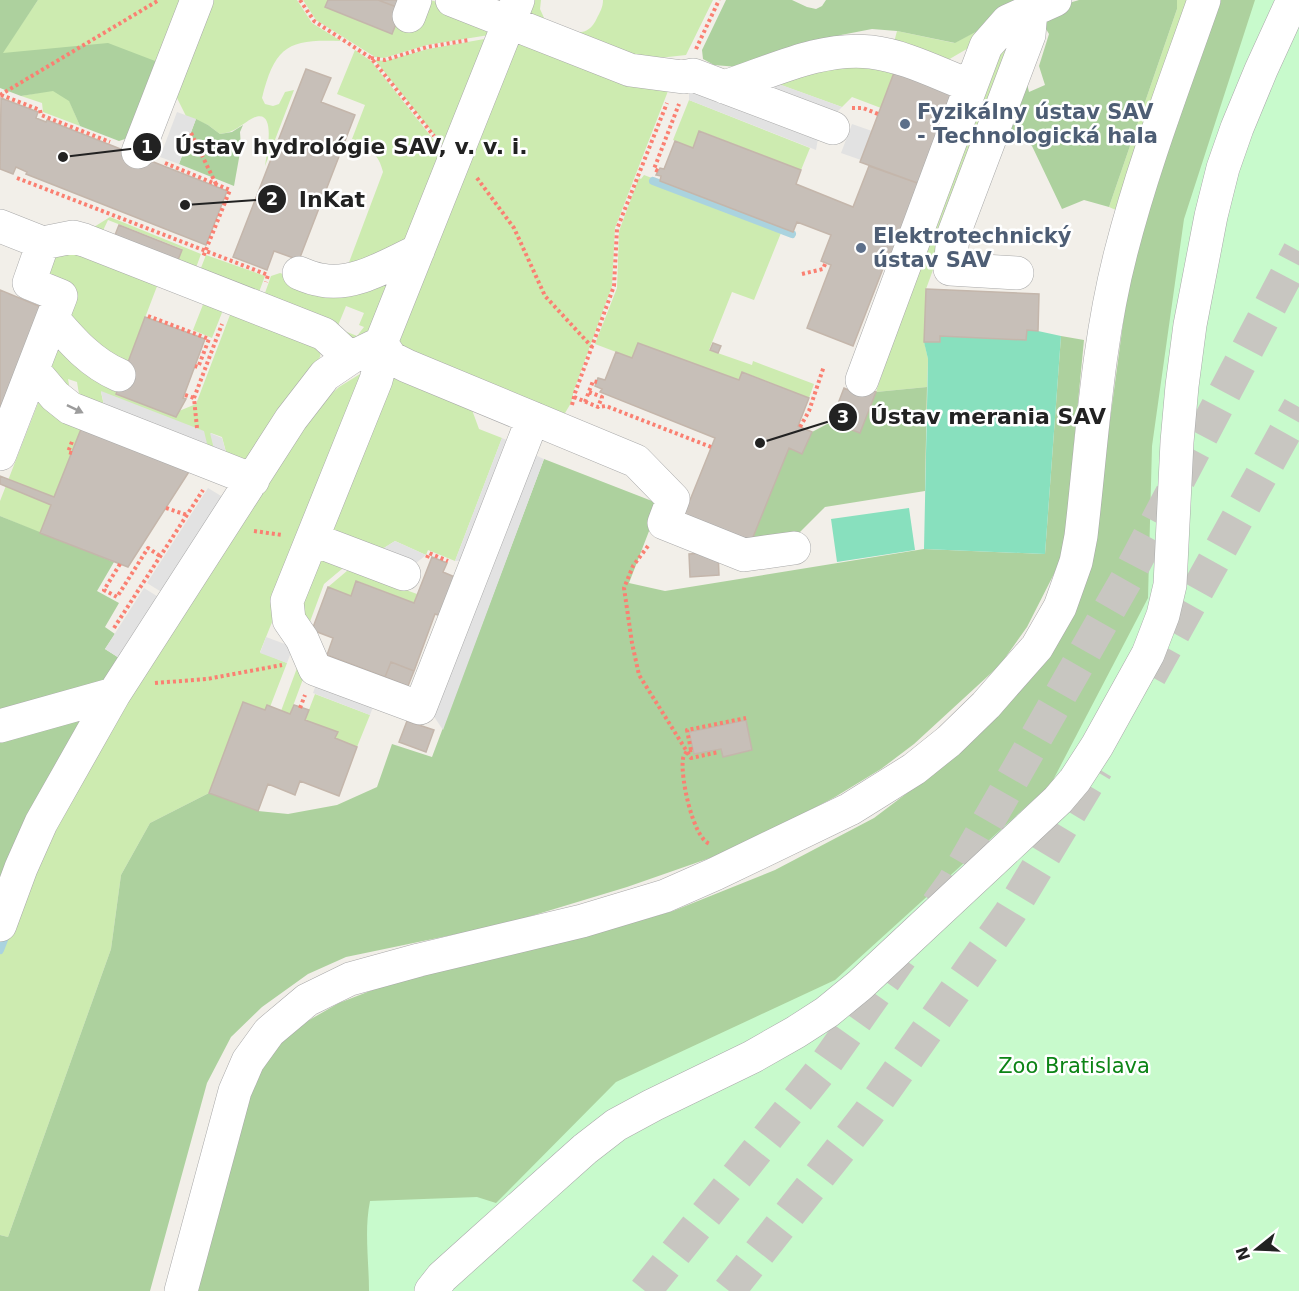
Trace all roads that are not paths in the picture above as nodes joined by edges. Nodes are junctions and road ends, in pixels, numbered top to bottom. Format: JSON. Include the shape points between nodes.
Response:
{"nodes":[{"id":1,"x":197,"y":0,"type":"edge"},
{"id":2,"x":452,"y":0,"type":"edge"},
{"id":3,"x":1204,"y":0,"type":"edge"},
{"id":4,"x":1293,"y":0,"type":"edge"},
{"id":5,"x":1043,"y":5,"type":"edge"},
{"id":6,"x":513,"y":11,"type":"edge"},
{"id":7,"x":971,"y":86,"type":"junction"},
{"id":8,"x":724,"y":87,"type":"junction"},
{"id":9,"x":833,"y":128,"type":"dead end"},
{"id":10,"x":138,"y":152,"type":"road end"},
{"id":11,"x":3,"y":236,"type":"edge"},
{"id":12,"x":43,"y":243,"type":"junction"},
{"id":13,"x":418,"y":251,"type":"junction"},
{"id":14,"x":299,"y":273,"type":"dead end"},
{"id":15,"x":1017,"y":273,"type":"dead end"},
{"id":16,"x":53,"y":319,"type":"junction"},
{"id":17,"x":381,"y":343,"type":"junction"},
{"id":18,"x":350,"y":358,"type":"junction"},
{"id":19,"x":33,"y":370,"type":"junction"},
{"id":20,"x":118,"y":375,"type":"dead end"},
{"id":21,"x":862,"y":380,"type":"dead end"},
{"id":22,"x":533,"y":418,"type":"junction"},
{"id":23,"x":0,"y":454,"type":"edge"},
{"id":24,"x":253,"y":480,"type":"junction"},
{"id":25,"x":312,"y":539,"type":"junction"},
{"id":26,"x":794,"y":548,"type":"dead end"},
{"id":27,"x":416,"y":565,"type":"road end"},
{"id":28,"x":114,"y":694,"type":"junction"},
{"id":29,"x":0,"y":726,"type":"edge"},
{"id":30,"x":0,"y":925,"type":"edge"},
{"id":31,"x":181,"y":1291,"type":"edge"},
{"id":32,"x":432,"y":1291,"type":"edge"}],
"edges":[{"from":1,"to":10,"type":"street"},
{"from":2,"to":6,"type":"street"},
{"from":3,"to":31,"type":"street","via":[[1121,253],[1106,323],[1076,562],[1060,607],[1037,647],[986,705],[914,769],[850,809],[775,846],[665,896],[582,921],[350,979],[307,1000],[269,1032],[248,1061]]},
{"from":4,"to":32,"type":"street","via":[[1237,128],[1211,216],[1182,386],[1170,585],[1163,615],[1148,654],[1075,780],[1026,830],[827,1012],[752,1057],[616,1125],[442,1277]]},
{"from":5,"to":7,"type":"street","via":[[1008,21],[986,46]]},
{"from":5,"to":15,"type":"street","via":[[953,236],[950,269]]},
{"from":6,"to":8,"type":"street","via":[[630,70],[693,75]]},
{"from":6,"to":13,"type":"street"},
{"from":7,"to":8,"type":"street","via":[[897,58],[849,51],[804,60]]},
{"from":7,"to":21,"type":"street"},
{"from":8,"to":9,"type":"street"},
{"from":11,"to":12,"type":"street"},
{"from":12,"to":16,"type":"street","via":[[29,283],[61,296]]},
{"from":12,"to":18,"type":"street","via":[[73,237],[84,240],[324,334]]},
{"from":13,"to":14,"type":"street","via":[[355,279],[338,282]]},
{"from":13,"to":17,"type":"street"},
{"from":16,"to":19,"type":"street"},
{"from":16,"to":20,"type":"street","via":[[103,368]]},
{"from":17,"to":18,"type":"street"},
{"from":17,"to":22,"type":"street","via":[[391,358],[407,366]]},
{"from":17,"to":25,"type":"street","via":[[375,380]]},
{"from":18,"to":24,"type":"street","via":[[326,375],[291,419]]},
{"from":19,"to":23,"type":"street"},
{"from":19,"to":24,"type":"street","one_way":true,"via":[[54,396],[70,408]]},
{"from":22,"to":25,"type":"street","via":[[420,708],[315,669],[289,620],[287,601]]},
{"from":22,"to":26,"type":"street","via":[[636,461],[673,499],[664,523],[751,559]]},
{"from":24,"to":28,"type":"street"},
{"from":25,"to":27,"type":"street"},
{"from":28,"to":29,"type":"street"},
{"from":28,"to":30,"type":"street","via":[[41,823]]}]}
